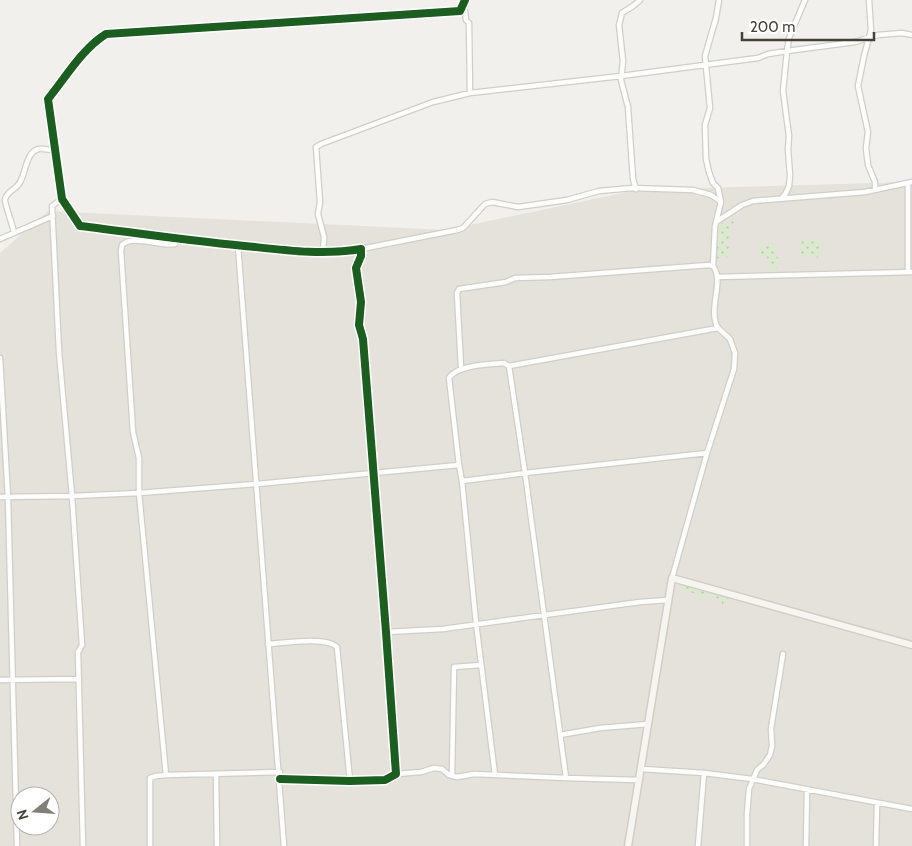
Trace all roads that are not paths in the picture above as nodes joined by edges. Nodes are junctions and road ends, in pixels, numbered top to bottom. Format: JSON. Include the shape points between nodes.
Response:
{"nodes":[{"id":1,"x":466,"y":0,"type":"edge"},
{"id":2,"x":640,"y":0,"type":"edge"},
{"id":3,"x":719,"y":0,"type":"edge"},
{"id":4,"x":805,"y":0,"type":"edge"},
{"id":5,"x":869,"y":0,"type":"edge"},
{"id":6,"x":462,"y":8,"type":"junction"},
{"id":7,"x":912,"y":35,"type":"edge"},
{"id":8,"x":869,"y":38,"type":"junction"},
{"id":9,"x":787,"y":51,"type":"junction"},
{"id":10,"x":705,"y":64,"type":"junction"},
{"id":11,"x":621,"y":76,"type":"junction"},
{"id":12,"x":470,"y":93,"type":"junction"},
{"id":13,"x":55,"y":151,"type":"junction"},
{"id":14,"x":910,"y":182,"type":"edge"},
{"id":15,"x":636,"y":189,"type":"junction"},
{"id":16,"x":875,"y":190,"type":"junction"},
{"id":17,"x":62,"y":198,"type":"junction"},
{"id":18,"x":782,"y":198,"type":"junction"},
{"id":19,"x":721,"y":202,"type":"junction"},
{"id":20,"x":53,"y":216,"type":"junction"},
{"id":21,"x":716,"y":222,"type":"junction"},
{"id":22,"x":14,"y":233,"type":"junction"},
{"id":23,"x":178,"y":238,"type":"junction"},
{"id":24,"x":0,"y":239,"type":"edge"},
{"id":25,"x":238,"y":246,"type":"junction"},
{"id":26,"x":362,"y":248,"type":"junction"},
{"id":27,"x":323,"y":252,"type":"junction"},
{"id":28,"x":713,"y":266,"type":"junction"},
{"id":29,"x":910,"y":272,"type":"edge"},
{"id":30,"x":717,"y":277,"type":"junction"},
{"id":31,"x":718,"y":328,"type":"junction"},
{"id":32,"x":0,"y":358,"type":"edge"},
{"id":33,"x":509,"y":366,"type":"junction"},
{"id":34,"x":461,"y":367,"type":"dead end"},
{"id":35,"x":707,"y":453,"type":"junction"},
{"id":36,"x":459,"y":465,"type":"junction"},
{"id":37,"x":374,"y":473,"type":"junction"},
{"id":38,"x":525,"y":473,"type":"junction"},
{"id":39,"x":462,"y":481,"type":"junction"},
{"id":40,"x":256,"y":484,"type":"junction"},
{"id":41,"x":139,"y":493,"type":"junction"},
{"id":42,"x":72,"y":496,"type":"junction"},
{"id":43,"x":0,"y":497,"type":"edge"},
{"id":44,"x":8,"y":498,"type":"junction"},
{"id":45,"x":672,"y":578,"type":"junction"},
{"id":46,"x":668,"y":600,"type":"junction"},
{"id":47,"x":545,"y":615,"type":"junction"},
{"id":48,"x":476,"y":623,"type":"junction"},
{"id":49,"x":386,"y":632,"type":"junction"},
{"id":50,"x":268,"y":644,"type":"junction"},
{"id":51,"x":912,"y":645,"type":"edge"},
{"id":52,"x":784,"y":654,"type":"dead end"},
{"id":53,"x":481,"y":665,"type":"junction"},
{"id":54,"x":79,"y":679,"type":"junction"},
{"id":55,"x":0,"y":680,"type":"edge"},
{"id":56,"x":13,"y":680,"type":"junction"},
{"id":57,"x":648,"y":724,"type":"junction"},
{"id":58,"x":560,"y":735,"type":"junction"},
{"id":59,"x":642,"y":769,"type":"junction"},
{"id":60,"x":280,"y":772,"type":"junction"},
{"id":61,"x":216,"y":774,"type":"junction"},
{"id":62,"x":396,"y":774,"type":"junction"},
{"id":63,"x":704,"y":774,"type":"junction"},
{"id":64,"x":166,"y":775,"type":"junction"},
{"id":65,"x":495,"y":775,"type":"junction"},
{"id":66,"x":452,"y":776,"type":"junction"},
{"id":67,"x":566,"y":778,"type":"junction"},
{"id":68,"x":280,"y":779,"type":"junction"},
{"id":69,"x":638,"y":780,"type":"junction"},
{"id":70,"x":753,"y":780,"type":"junction"},
{"id":71,"x":350,"y":781,"type":"junction"},
{"id":72,"x":807,"y":790,"type":"junction"},
{"id":73,"x":877,"y":803,"type":"junction"},
{"id":74,"x":912,"y":809,"type":"edge"},
{"id":75,"x":17,"y":846,"type":"edge"},
{"id":76,"x":83,"y":846,"type":"edge"},
{"id":77,"x":150,"y":846,"type":"edge"},
{"id":78,"x":217,"y":846,"type":"edge"},
{"id":79,"x":284,"y":846,"type":"edge"},
{"id":80,"x":628,"y":846,"type":"edge"},
{"id":81,"x":698,"y":846,"type":"edge"},
{"id":82,"x":747,"y":846,"type":"edge"},
{"id":83,"x":806,"y":846,"type":"edge"},
{"id":84,"x":876,"y":846,"type":"edge"}],
"edges":[{"from":1,"to":6,"type":"street"},
{"from":2,"to":11,"type":"street","via":[[620,15]]},
{"from":3,"to":10,"type":"street"},
{"from":4,"to":9,"type":"street"},
{"from":5,"to":8,"type":"street"},
{"from":6,"to":12,"type":"street","via":[[469,23]]},
{"from":6,"to":13,"type":"street","via":[[460,11],[106,34],[87,50],[48,99]]},
{"from":7,"to":8,"type":"street","via":[[902,33]]},
{"from":8,"to":9,"type":"street"},
{"from":8,"to":16,"type":"street","via":[[858,86],[868,132],[868,165]]},
{"from":9,"to":10,"type":"street"},
{"from":9,"to":18,"type":"street","via":[[783,91],[790,175],[789,186]]},
{"from":10,"to":11,"type":"street"},
{"from":10,"to":19,"type":"street","via":[[710,108],[705,125],[706,159]]},
{"from":11,"to":12,"type":"street"},
{"from":11,"to":15,"type":"street","via":[[628,107]]},
{"from":12,"to":27,"type":"street","via":[[433,102],[316,147]]},
{"from":13,"to":17,"type":"street"},
{"from":13,"to":22,"type":"street","via":[[39,149],[35,152],[28,160],[19,184],[7,193],[4,200]]},
{"from":14,"to":16,"type":"street"},
{"from":14,"to":29,"type":"street"},
{"from":15,"to":19,"type":"street","via":[[693,190]]},
{"from":15,"to":26,"type":"street","via":[[599,191],[518,208],[492,202],[485,204],[463,228]]},
{"from":16,"to":18,"type":"street"},
{"from":17,"to":20,"type":"street","via":[[52,206]]},
{"from":17,"to":23,"type":"street","via":[[80,226]]},
{"from":18,"to":21,"type":"street","via":[[742,205]]},
{"from":19,"to":21,"type":"street"},
{"from":20,"to":22,"type":"street"},
{"from":20,"to":42,"type":"street","via":[[59,352]]},
{"from":21,"to":28,"type":"street"},
{"from":22,"to":24,"type":"street"},
{"from":23,"to":25,"type":"street"},
{"from":23,"to":41,"type":"street","via":[[172,245],[135,240],[122,245]]},
{"from":25,"to":27,"type":"street"},
{"from":25,"to":40,"type":"street"},
{"from":26,"to":27,"type":"street"},
{"from":26,"to":37,"type":"street","via":[[356,268],[361,302],[359,326],[363,339]]},
{"from":28,"to":30,"type":"street"},
{"from":28,"to":34,"type":"street","via":[[703,264],[515,278],[459,289],[456,293]]},
{"from":29,"to":30,"type":"street"},
{"from":30,"to":31,"type":"street","via":[[714,300]]},
{"from":31,"to":33,"type":"street"},
{"from":31,"to":35,"type":"street","via":[[730,338],[735,353],[734,369]]},
{"from":32,"to":44,"type":"street"},
{"from":33,"to":36,"type":"street","via":[[504,362],[464,368],[449,378]]},
{"from":33,"to":38,"type":"street"},
{"from":35,"to":38,"type":"street"},
{"from":35,"to":45,"type":"street"},
{"from":36,"to":37,"type":"street"},
{"from":36,"to":39,"type":"street"},
{"from":37,"to":40,"type":"street"},
{"from":37,"to":49,"type":"street"},
{"from":38,"to":39,"type":"street"},
{"from":38,"to":47,"type":"street"},
{"from":39,"to":48,"type":"street"},
{"from":40,"to":41,"type":"street"},
{"from":40,"to":50,"type":"street"},
{"from":41,"to":42,"type":"street"},
{"from":41,"to":64,"type":"street"},
{"from":42,"to":44,"type":"street"},
{"from":42,"to":54,"type":"street","via":[[82,645],[78,652]]},
{"from":43,"to":44,"type":"street"},
{"from":44,"to":56,"type":"street"},
{"from":45,"to":46,"type":"street"},
{"from":45,"to":51,"type":"street"},
{"from":46,"to":47,"type":"street"},
{"from":46,"to":57,"type":"street"},
{"from":47,"to":48,"type":"street"},
{"from":47,"to":58,"type":"street"},
{"from":48,"to":49,"type":"street"},
{"from":48,"to":53,"type":"street"},
{"from":49,"to":62,"type":"street"},
{"from":50,"to":60,"type":"street"},
{"from":50,"to":71,"type":"street","via":[[325,642],[337,647]]},
{"from":52,"to":70,"type":"street","via":[[771,729],[770,755]]},
{"from":53,"to":65,"type":"street"},
{"from":53,"to":66,"type":"street","via":[[454,667]]},
{"from":54,"to":56,"type":"street"},
{"from":54,"to":76,"type":"street"},
{"from":55,"to":56,"type":"street"},
{"from":56,"to":75,"type":"street"},
{"from":57,"to":58,"type":"street"},
{"from":57,"to":59,"type":"street"},
{"from":58,"to":67,"type":"street"},
{"from":59,"to":63,"type":"street"},
{"from":59,"to":69,"type":"street"},
{"from":60,"to":61,"type":"street"},
{"from":60,"to":68,"type":"street"},
{"from":61,"to":64,"type":"street"},
{"from":61,"to":78,"type":"street"},
{"from":62,"to":66,"type":"street","via":[[434,768]]},
{"from":62,"to":71,"type":"street","via":[[385,780]]},
{"from":63,"to":70,"type":"street"},
{"from":63,"to":81,"type":"street"},
{"from":64,"to":77,"type":"street","via":[[150,778]]},
{"from":65,"to":66,"type":"street"},
{"from":65,"to":67,"type":"street"},
{"from":67,"to":69,"type":"street"},
{"from":68,"to":71,"type":"street"},
{"from":68,"to":79,"type":"street"},
{"from":69,"to":80,"type":"street"},
{"from":70,"to":72,"type":"street"},
{"from":70,"to":82,"type":"street","via":[[748,799]]},
{"from":72,"to":73,"type":"street"},
{"from":72,"to":83,"type":"street"},
{"from":73,"to":74,"type":"street"},
{"from":73,"to":84,"type":"street"}]}
